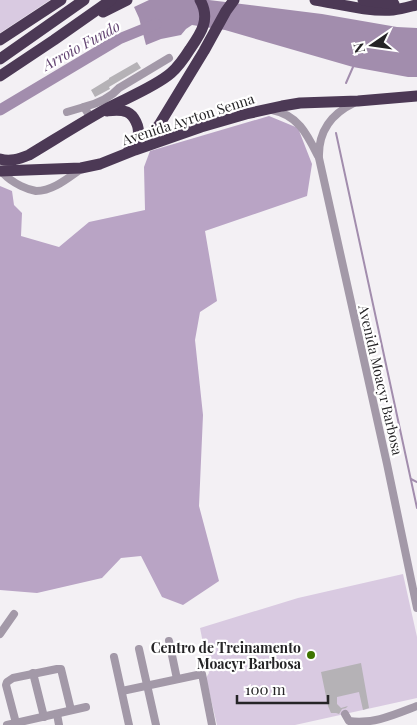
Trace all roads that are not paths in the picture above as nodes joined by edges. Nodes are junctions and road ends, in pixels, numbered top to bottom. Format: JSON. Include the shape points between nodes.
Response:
{"nodes":[{"id":1,"x":61,"y":0,"type":"edge"},
{"id":2,"x":84,"y":0,"type":"edge"},
{"id":3,"x":110,"y":0,"type":"edge"},
{"id":4,"x":127,"y":0,"type":"edge"},
{"id":5,"x":200,"y":0,"type":"edge"},
{"id":6,"x":234,"y":0,"type":"edge"},
{"id":7,"x":315,"y":0,"type":"edge"},
{"id":8,"x":363,"y":0,"type":"edge"},
{"id":9,"x":416,"y":5,"type":"edge"},
{"id":10,"x":0,"y":40,"type":"edge"},
{"id":11,"x":54,"y":40,"type":"junction"},
{"id":12,"x":169,"y":58,"type":"dead end"},
{"id":13,"x":0,"y":59,"type":"edge"},
{"id":14,"x":0,"y":76,"type":"edge"},
{"id":15,"x":417,"y":96,"type":"edge"},
{"id":16,"x":358,"y":101,"type":"junction"},
{"id":17,"x":84,"y":107,"type":"junction"},
{"id":18,"x":268,"y":109,"type":"junction"},
{"id":19,"x":103,"y":111,"type":"junction"},
{"id":20,"x":66,"y":112,"type":"dead end"},
{"id":21,"x":91,"y":118,"type":"junction"},
{"id":22,"x":135,"y":150,"type":"junction"},
{"id":23,"x":118,"y":157,"type":"junction"},
{"id":24,"x":319,"y":158,"type":"junction"},
{"id":25,"x":1,"y":159,"type":"edge"},
{"id":26,"x":81,"y":168,"type":"junction"},
{"id":27,"x":1,"y":172,"type":"edge"},
{"id":28,"x":417,"y":608,"type":"edge"},
{"id":29,"x":14,"y":614,"type":"dead end"},
{"id":30,"x":0,"y":634,"type":"edge"},
{"id":31,"x":169,"y":641,"type":"dead end"},
{"id":32,"x":139,"y":649,"type":"dead end"},
{"id":33,"x":114,"y":658,"type":"dead end"},
{"id":34,"x":34,"y":674,"type":"junction"},
{"id":35,"x":177,"y":680,"type":"junction"},
{"id":36,"x":147,"y":686,"type":"junction"},
{"id":37,"x":122,"y":691,"type":"junction"},
{"id":38,"x":417,"y":706,"type":"edge"},
{"id":39,"x":86,"y":707,"type":"dead end"},
{"id":40,"x":71,"y":710,"type":"junction"},
{"id":41,"x":57,"y":714,"type":"junction"},
{"id":42,"x":344,"y":714,"type":"dead end"},
{"id":43,"x":44,"y":717,"type":"junction"},
{"id":44,"x":21,"y":723,"type":"edge"},
{"id":45,"x":7,"y":725,"type":"edge"},
{"id":46,"x":59,"y":725,"type":"edge"},
{"id":47,"x":129,"y":725,"type":"edge"},
{"id":48,"x":156,"y":725,"type":"edge"},
{"id":49,"x":212,"y":725,"type":"edge"}],
"edges":[{"from":1,"to":10,"type":"highway"},
{"from":2,"to":13,"type":"highway"},
{"from":3,"to":11,"type":"highway"},
{"from":4,"to":11,"type":"highway"},
{"from":5,"to":19,"type":"highway","via":[[205,18],[201,33],[171,73]]},
{"from":6,"to":22,"type":"highway","via":[[158,125]]},
{"from":7,"to":9,"type":"highway","via":[[376,10]]},
{"from":8,"to":9,"type":"highway"},
{"from":11,"to":14,"type":"highway"},
{"from":12,"to":17,"type":"street","via":[[116,92]]},
{"from":15,"to":16,"type":"highway","name":"Avenida Ayrton Senna"},
{"from":16,"to":18,"type":"highway","name":"Avenida Ayrton Senna","via":[[300,103]]},
{"from":16,"to":24,"type":"street","name":"Avenida Moacyr Barbosa","via":[[339,111],[328,124],[319,144]]},
{"from":17,"to":20,"type":"street"},
{"from":17,"to":21,"type":"street"},
{"from":18,"to":22,"type":"highway","name":"Avenida Ayrton Senna","via":[[201,127]]},
{"from":18,"to":24,"type":"street","name":"Avenida Moacyr Barbosa","via":[[297,122]]},
{"from":19,"to":21,"type":"highway"},
{"from":19,"to":23,"type":"highway","via":[[128,112],[138,128],[137,139]]},
{"from":21,"to":25,"type":"highway","via":[[29,155],[17,160]]},
{"from":22,"to":23,"type":"highway","name":"Avenida Ayrton Senna"},
{"from":23,"to":26,"type":"highway","name":"Avenida Ayrton Senna"},
{"from":24,"to":28,"type":"street","name":"Avenida Moacyr Barbosa"},
{"from":26,"to":27,"type":"highway","name":"Avenida Ayrton Senna"},
{"from":26,"to":27,"type":"street","via":[[56,185],[34,191],[8,179]]},
{"from":29,"to":30,"type":"street"},
{"from":31,"to":35,"type":"street"},
{"from":32,"to":36,"type":"street"},
{"from":33,"to":37,"type":"street"},
{"from":34,"to":40,"type":"street","via":[[57,668],[62,671]]},
{"from":34,"to":43,"type":"street"},
{"from":34,"to":44,"type":"street","via":[[14,678],[6,685]]},
{"from":35,"to":36,"type":"street"},
{"from":35,"to":49,"type":"street","via":[[202,674]]},
{"from":36,"to":37,"type":"street"},
{"from":36,"to":48,"type":"street"},
{"from":37,"to":47,"type":"street"},
{"from":38,"to":42,"type":"street","via":[[361,722],[349,721]]},
{"from":39,"to":40,"type":"street"},
{"from":40,"to":41,"type":"street"},
{"from":41,"to":43,"type":"street"},
{"from":41,"to":46,"type":"street"},
{"from":43,"to":44,"type":"street"},
{"from":44,"to":45,"type":"street"}]}
